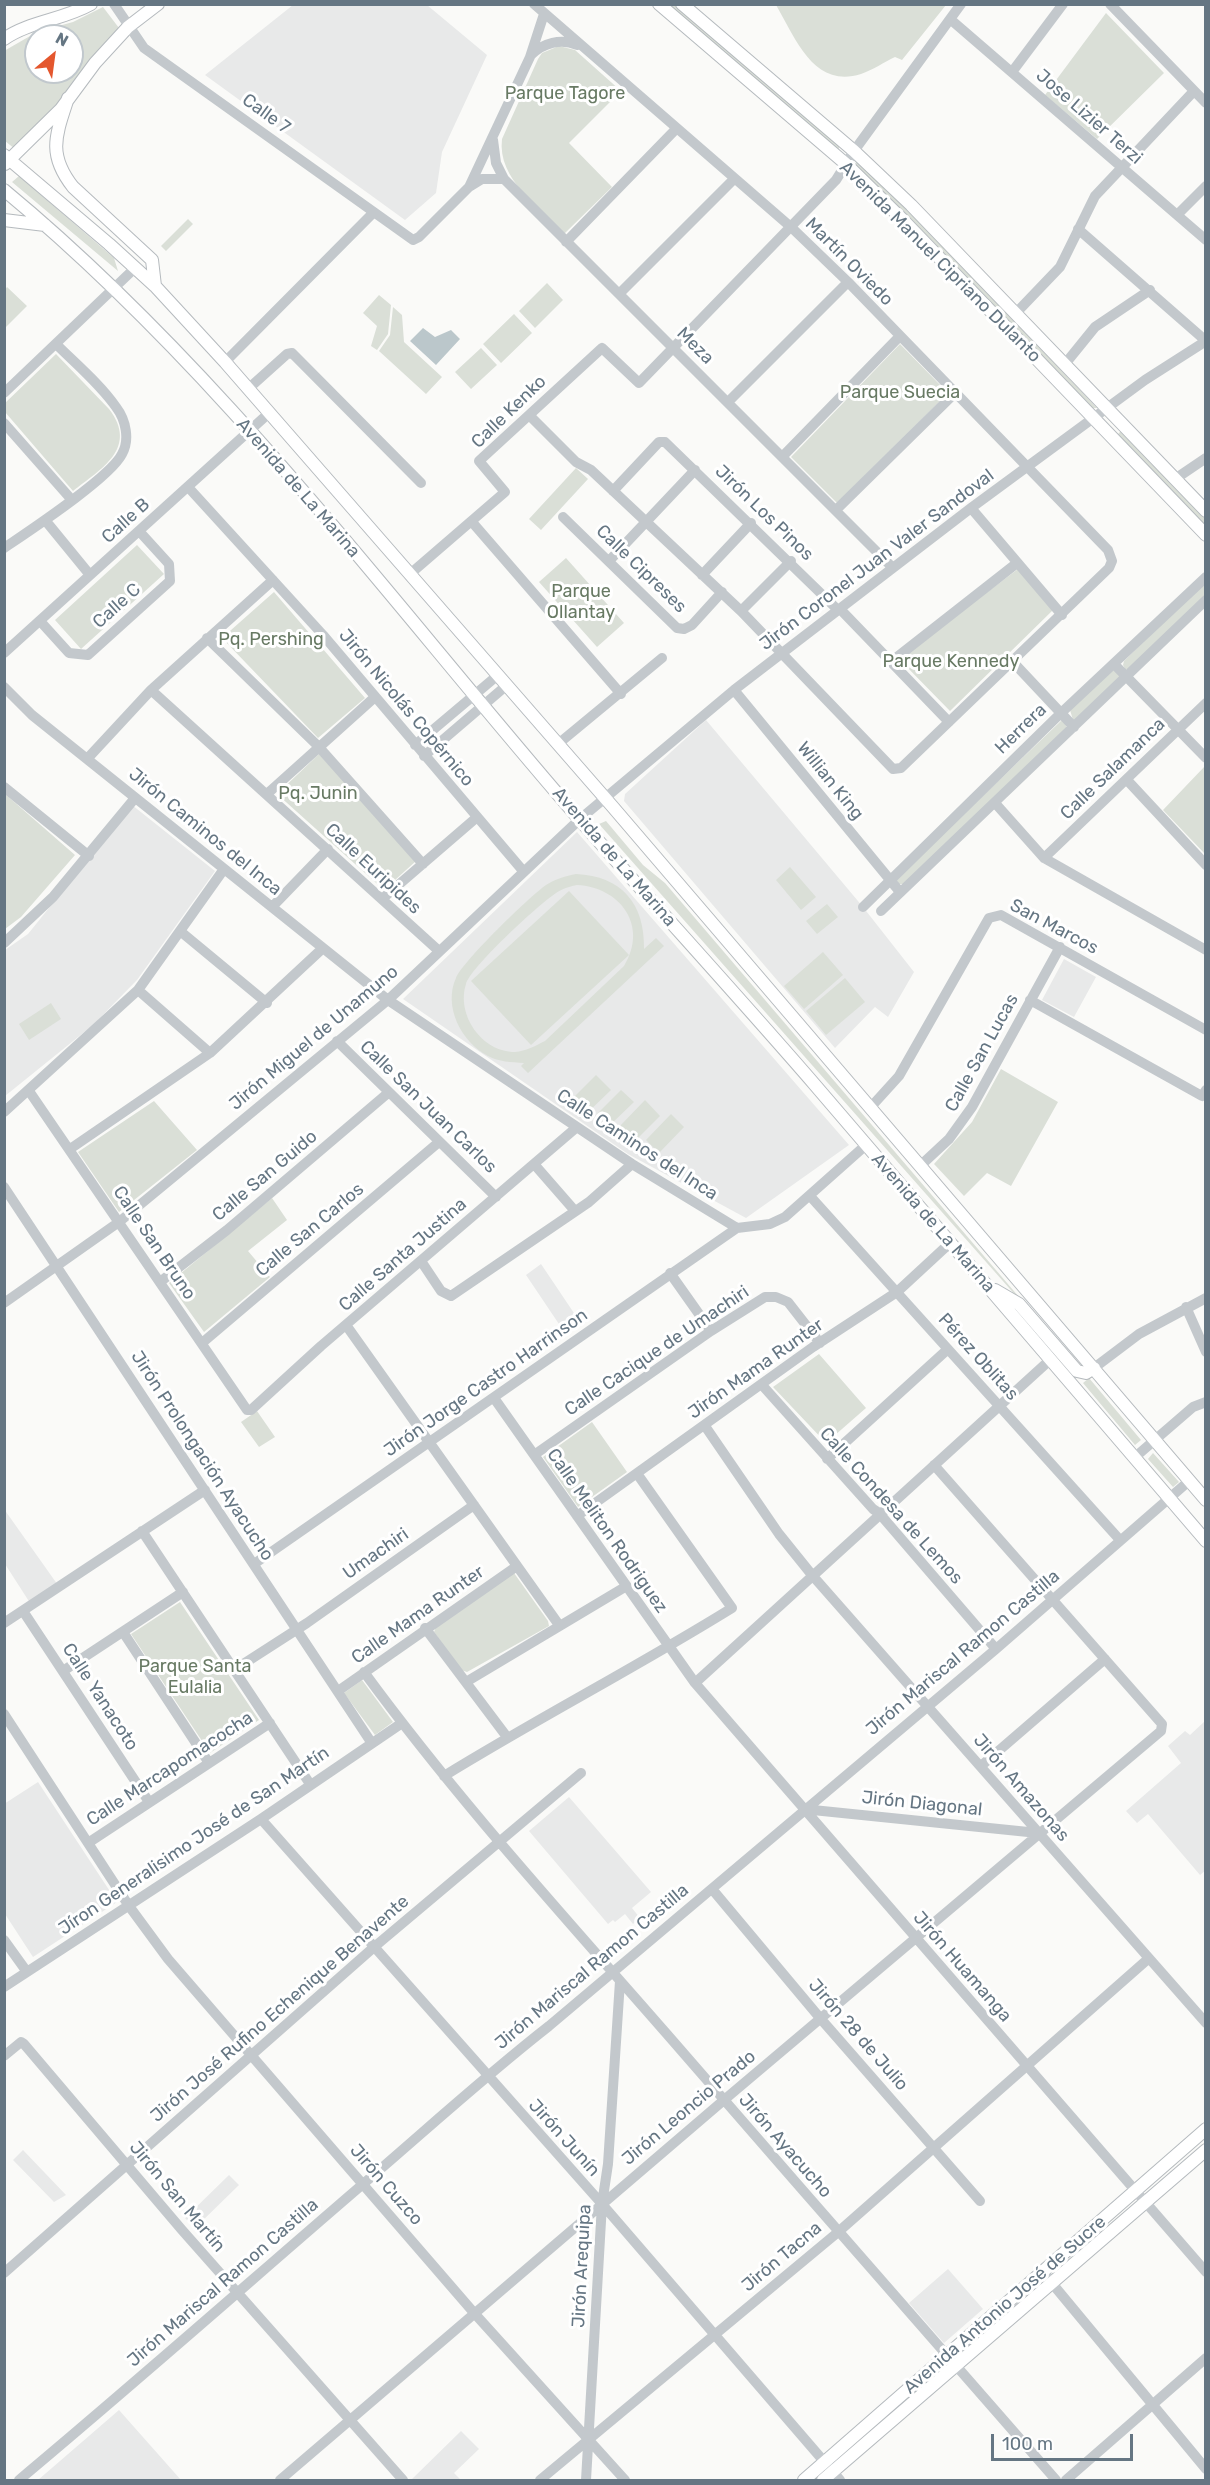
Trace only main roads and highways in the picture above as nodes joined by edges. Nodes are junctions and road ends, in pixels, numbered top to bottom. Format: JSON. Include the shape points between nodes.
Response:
{"nodes":[{"id":1,"x":91,"y":4,"type":"edge"},
{"id":2,"x":158,"y":4,"type":"edge"},
{"id":3,"x":659,"y":4,"type":"edge"},
{"id":4,"x":682,"y":4,"type":"edge"},
{"id":5,"x":10,"y":31,"type":"edge"},
{"id":6,"x":4,"y":39,"type":"edge"},
{"id":7,"x":68,"y":99,"type":"junction"},
{"id":8,"x":7,"y":160,"type":"edge"},
{"id":9,"x":4,"y":190,"type":"edge"},
{"id":10,"x":4,"y":220,"type":"edge"},
{"id":11,"x":47,"y":225,"type":"junction"},
{"id":12,"x":155,"y":286,"type":"junction"},
{"id":13,"x":1206,"y":511,"type":"edge"},
{"id":14,"x":1206,"y":535,"type":"edge"},
{"id":15,"x":986,"y":1285,"type":"junction"},
{"id":16,"x":1094,"y":1368,"type":"junction"},
{"id":17,"x":1206,"y":1500,"type":"edge"},
{"id":18,"x":1206,"y":1541,"type":"edge"},
{"id":19,"x":1206,"y":2129,"type":"edge"},
{"id":20,"x":1206,"y":2150,"type":"edge"},
{"id":21,"x":830,"y":2474,"type":"edge"},
{"id":22,"x":804,"y":2481,"type":"edge"}],
"edges":[{"from":1,"to":5,"type":"main road","via":[[69,15]]},
{"from":2,"to":7,"type":"main road","via":[[128,27]]},
{"from":3,"to":14,"type":"main road","name":"Avenida Manuel Cipriano Dulanto","via":[[846,164],[903,219]]},
{"from":4,"to":13,"type":"main road","name":"Avenida Manuel Cipriano Dulanto","via":[[911,205]]},
{"from":5,"to":6,"type":"main road"},
{"from":7,"to":8,"type":"main road","via":[[32,140]]},
{"from":7,"to":12,"type":"main road","via":[[55,145],[62,174],[152,260]]},
{"from":8,"to":12,"type":"main road","name":"Avenida de La Marina"},
{"from":9,"to":11,"type":"main road","name":"Avenida de La Marina"},
{"from":10,"to":11,"type":"main road"},
{"from":11,"to":15,"type":"main road","name":"Avenida de La Marina","via":[[115,287],[249,432],[579,819]]},
{"from":12,"to":16,"type":"main road","name":"Avenida de La Marina","via":[[507,685]]},
{"from":15,"to":16,"type":"main road","via":[[1019,1304],[1077,1371],[1086,1373]]},
{"from":15,"to":18,"type":"main road","name":"Avenida de La Marina"},
{"from":16,"to":17,"type":"main road","name":"Avenida de La Marina"},
{"from":19,"to":21,"type":"main road","name":"Avenida Antonio José de Sucre","via":[[946,2356]]},
{"from":20,"to":21,"type":"main road","name":"Avenida Antonio José de Sucre"},
{"from":21,"to":22,"type":"main road","name":"Avenida Antonio José de Sucre"}]}
